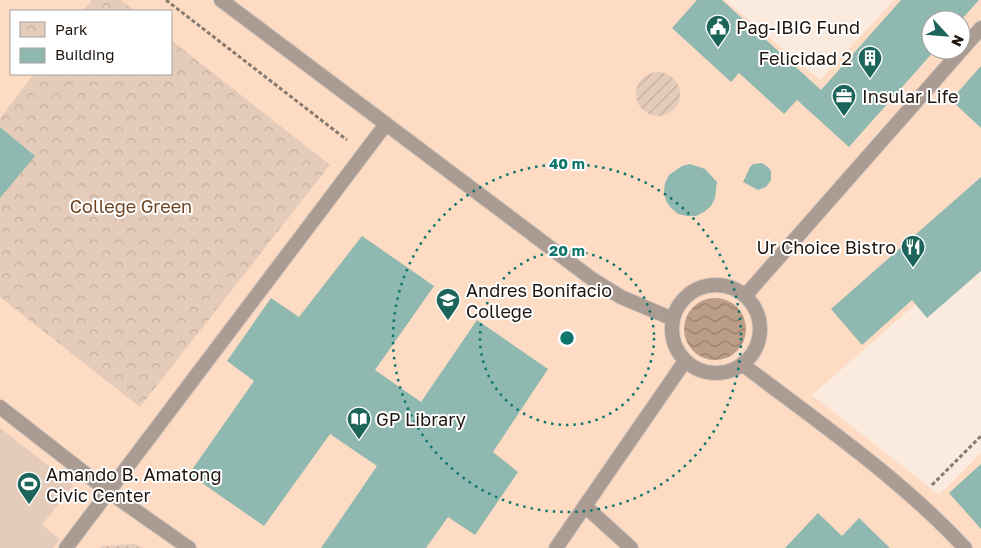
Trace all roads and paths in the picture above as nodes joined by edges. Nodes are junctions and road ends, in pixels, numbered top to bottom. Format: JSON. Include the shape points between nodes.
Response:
{"nodes":[{"id":1,"x":166,"y":0,"type":"edge"},
{"id":2,"x":221,"y":0,"type":"edge"},
{"id":3,"x":981,"y":28,"type":"edge"},
{"id":4,"x":386,"y":124,"type":"junction"},
{"id":5,"x":364,"y":153,"type":"junction"},
{"id":6,"x":746,"y":296,"type":"junction"},
{"id":7,"x":673,"y":318,"type":"junction"},
{"id":8,"x":685,"y":361,"type":"junction"},
{"id":9,"x":742,"y":364,"type":"junction"},
{"id":10,"x":0,"y":408,"type":"edge"},
{"id":11,"x":981,"y":436,"type":"edge"},
{"id":12,"x":109,"y":492,"type":"junction"},
{"id":13,"x":916,"y":501,"type":"junction"},
{"id":14,"x":585,"y":506,"type":"junction"},
{"id":15,"x":66,"y":548,"type":"edge"},
{"id":16,"x":189,"y":548,"type":"edge"},
{"id":17,"x":556,"y":548,"type":"edge"},
{"id":18,"x":631,"y":548,"type":"edge"},
{"id":19,"x":965,"y":548,"type":"edge"}],
"edges":[{"from":1,"to":5,"type":"path"},
{"from":2,"to":4,"type":"lane"},
{"from":3,"to":6,"type":"lane"},
{"from":4,"to":5,"type":"lane"},
{"from":4,"to":7,"type":"lane","via":[[592,279],[621,297]]},
{"from":5,"to":12,"type":"lane"},
{"from":6,"to":7,"type":"lane","via":[[722,285],[703,287],[686,296]]},
{"from":6,"to":9,"type":"lane","via":[[758,318],[760,331],[754,349]]},
{"from":7,"to":8,"type":"lane","via":[[671,330],[674,341]]},
{"from":8,"to":9,"type":"lane","via":[[695,368],[719,373]]},
{"from":8,"to":14,"type":"lane"},
{"from":9,"to":13,"type":"lane","via":[[829,429]]},
{"from":10,"to":12,"type":"lane"},
{"from":11,"to":13,"type":"path"},
{"from":12,"to":15,"type":"lane"},
{"from":12,"to":16,"type":"lane"},
{"from":13,"to":19,"type":"lane"},
{"from":14,"to":17,"type":"lane"},
{"from":14,"to":18,"type":"lane"}]}
